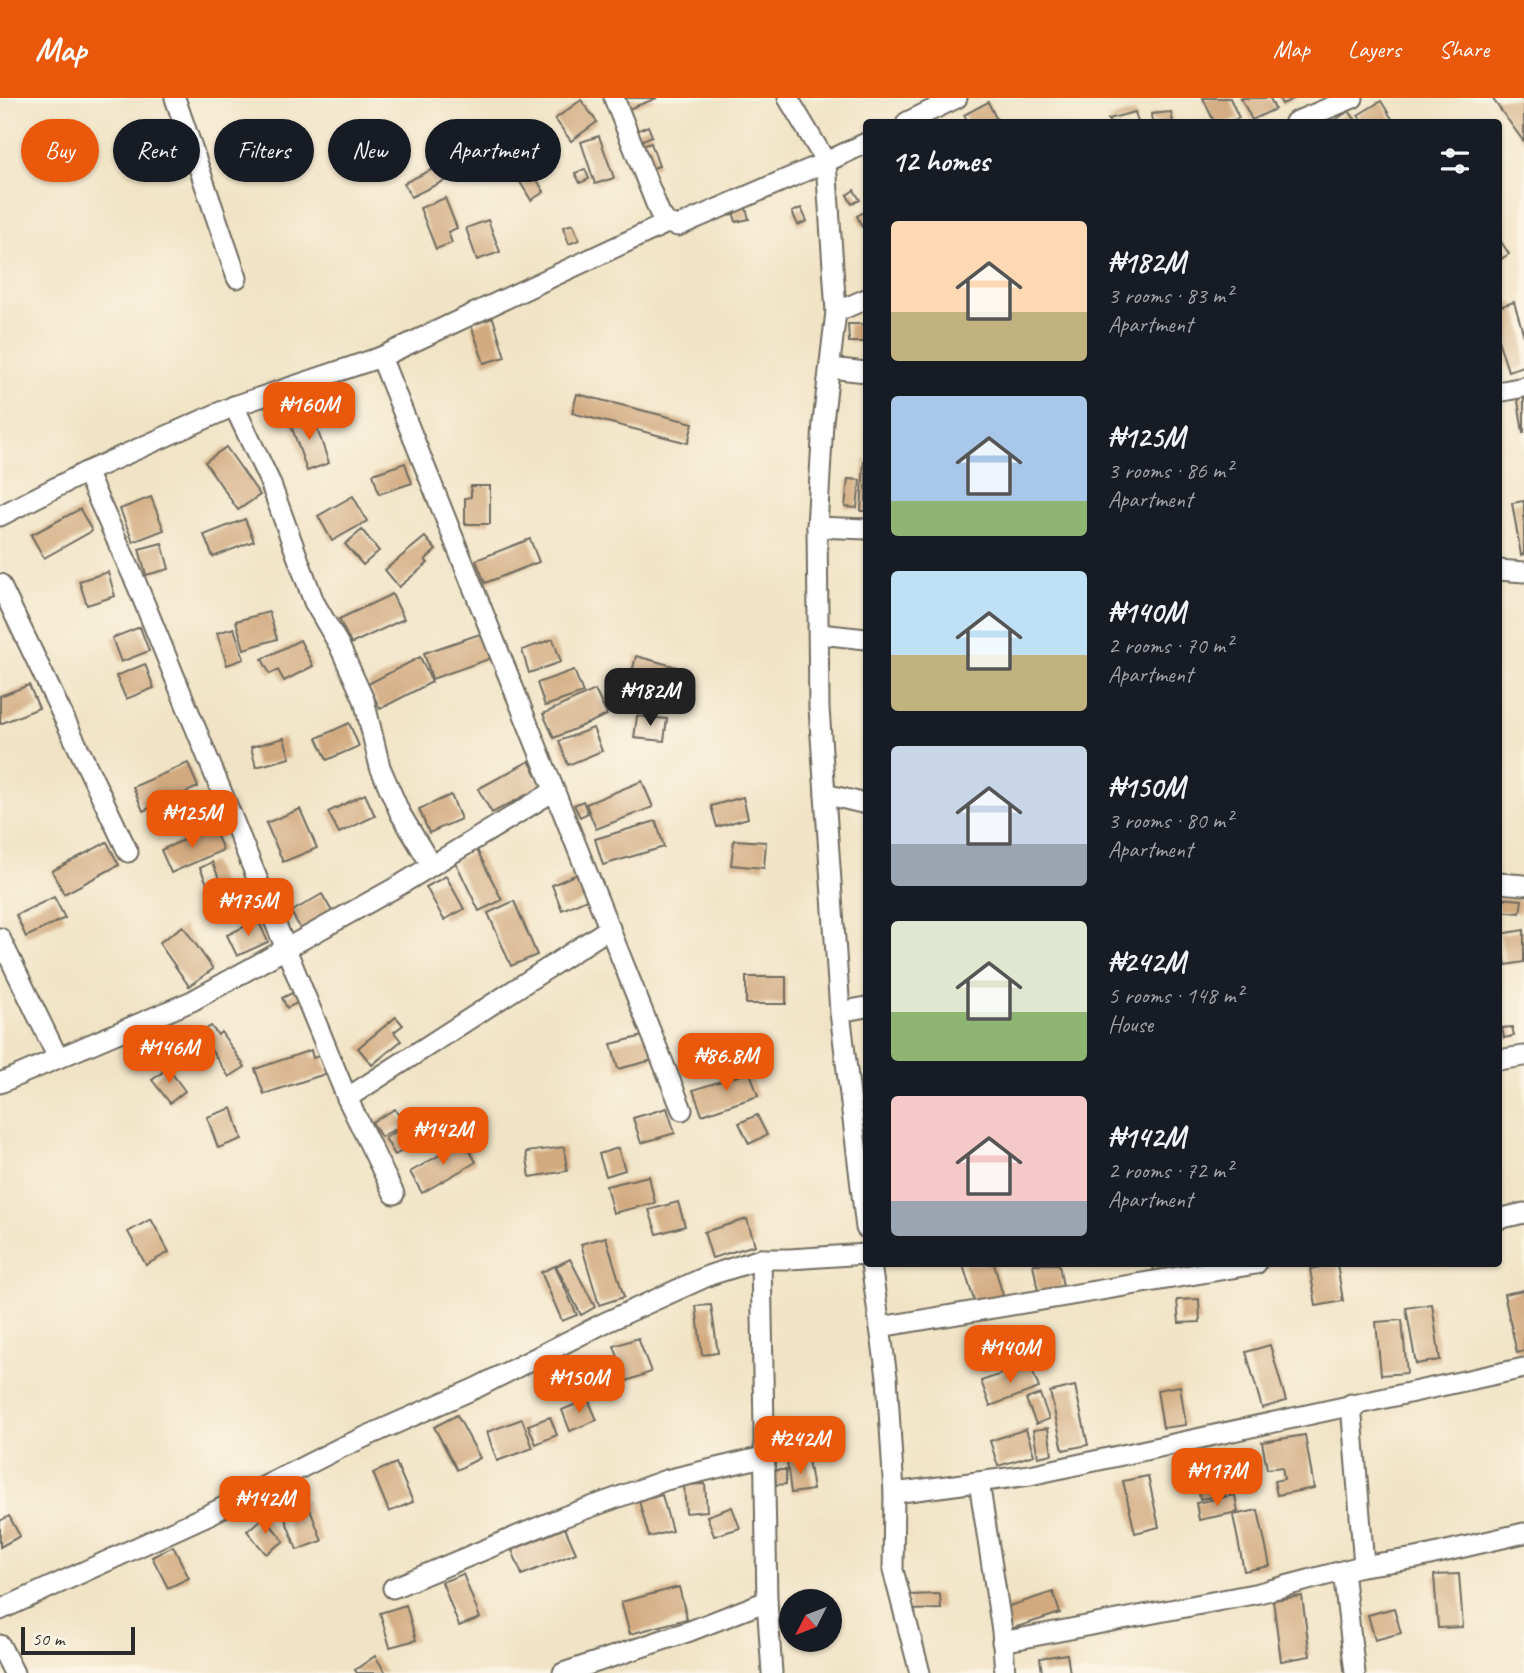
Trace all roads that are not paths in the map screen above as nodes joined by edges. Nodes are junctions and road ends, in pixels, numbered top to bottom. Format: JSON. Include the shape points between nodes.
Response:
{"nodes":[{"id":1,"x":176,"y":98,"type":"edge"},
{"id":2,"x":614,"y":98,"type":"edge"},
{"id":3,"x":788,"y":98,"type":"edge"},
{"id":4,"x":957,"y":98,"type":"edge"},
{"id":5,"x":1353,"y":98,"type":"edge"},
{"id":6,"x":913,"y":119,"type":"edge"},
{"id":7,"x":1302,"y":119,"type":"edge"},
{"id":8,"x":863,"y":144,"type":"edge"},
{"id":9,"x":826,"y":162,"type":"junction"},
{"id":10,"x":667,"y":223,"type":"junction"},
{"id":11,"x":237,"y":278,"type":"dead end"},
{"id":12,"x":863,"y":300,"type":"edge"},
{"id":13,"x":836,"y":312,"type":"junction"},
{"id":14,"x":381,"y":357,"type":"junction"},
{"id":15,"x":830,"y":368,"type":"junction"},
{"id":16,"x":863,"y":372,"type":"edge"},
{"id":17,"x":1524,"y":387,"type":"edge"},
{"id":18,"x":1502,"y":391,"type":"edge"},
{"id":19,"x":234,"y":406,"type":"junction"},
{"id":20,"x":86,"y":472,"type":"junction"},
{"id":21,"x":0,"y":516,"type":"edge"},
{"id":22,"x":817,"y":527,"type":"junction"},
{"id":23,"x":863,"y":529,"type":"edge"},
{"id":24,"x":1502,"y":570,"type":"edge"},
{"id":25,"x":1524,"y":572,"type":"edge"},
{"id":26,"x":0,"y":584,"type":"edge"},
{"id":27,"x":820,"y":634,"type":"junction"},
{"id":28,"x":863,"y":639,"type":"edge"},
{"id":29,"x":554,"y":791,"type":"junction"},
{"id":30,"x":825,"y":794,"type":"junction"},
{"id":31,"x":863,"y":803,"type":"edge"},
{"id":32,"x":128,"y":852,"type":"dead end"},
{"id":33,"x":432,"y":865,"type":"junction"},
{"id":34,"x":1502,"y":883,"type":"edge"},
{"id":35,"x":1524,"y":885,"type":"edge"},
{"id":36,"x":610,"y":928,"type":"junction"},
{"id":37,"x":0,"y":938,"type":"edge"},
{"id":38,"x":287,"y":948,"type":"junction"},
{"id":39,"x":863,"y":1008,"type":"edge"},
{"id":40,"x":840,"y":1012,"type":"junction"},
{"id":41,"x":1524,"y":1056,"type":"edge"},
{"id":42,"x":58,"y":1058,"type":"junction"},
{"id":43,"x":1502,"y":1059,"type":"edge"},
{"id":44,"x":0,"y":1083,"type":"edge"},
{"id":45,"x":347,"y":1098,"type":"junction"},
{"id":46,"x":682,"y":1110,"type":"dead end"},
{"id":47,"x":863,"y":1166,"type":"edge"},
{"id":48,"x":394,"y":1194,"type":"dead end"},
{"id":49,"x":1524,"y":1213,"type":"edge"},
{"id":50,"x":1502,"y":1218,"type":"edge"},
{"id":51,"x":863,"y":1254,"type":"edge"},
{"id":52,"x":761,"y":1259,"type":"junction"},
{"id":53,"x":871,"y":1267,"type":"edge"},
{"id":54,"x":1238,"y":1267,"type":"edge"},
{"id":55,"x":880,"y":1327,"type":"junction"},
{"id":56,"x":1524,"y":1368,"type":"edge"},
{"id":57,"x":1351,"y":1404,"type":"junction"},
{"id":58,"x":763,"y":1457,"type":"junction"},
{"id":59,"x":979,"y":1482,"type":"junction"},
{"id":60,"x":894,"y":1493,"type":"junction"},
{"id":61,"x":1524,"y":1533,"type":"edge"},
{"id":62,"x":1352,"y":1568,"type":"junction"},
{"id":63,"x":394,"y":1588,"type":"dead end"},
{"id":64,"x":767,"y":1601,"type":"junction"},
{"id":65,"x":0,"y":1611,"type":"edge"},
{"id":66,"x":1002,"y":1642,"type":"junction"},
{"id":67,"x":0,"y":1645,"type":"edge"},
{"id":68,"x":14,"y":1673,"type":"edge"},
{"id":69,"x":563,"y":1673,"type":"edge"},
{"id":70,"x":772,"y":1673,"type":"edge"},
{"id":71,"x":920,"y":1673,"type":"edge"},
{"id":72,"x":1005,"y":1673,"type":"edge"},
{"id":73,"x":1355,"y":1673,"type":"edge"}],
"edges":[{"from":1,"to":11,"type":"street"},
{"from":2,"to":10,"type":"street"},
{"from":3,"to":9,"type":"street"},
{"from":4,"to":6,"type":"street"},
{"from":5,"to":7,"type":"street"},
{"from":8,"to":9,"type":"street"},
{"from":9,"to":10,"type":"street","via":[[678,226]]},
{"from":9,"to":13,"type":"street"},
{"from":10,"to":14,"type":"street"},
{"from":12,"to":13,"type":"street"},
{"from":13,"to":15,"type":"street"},
{"from":14,"to":19,"type":"street"},
{"from":14,"to":29,"type":"street"},
{"from":15,"to":16,"type":"street"},
{"from":15,"to":22,"type":"street"},
{"from":17,"to":18,"type":"street"},
{"from":19,"to":20,"type":"street"},
{"from":19,"to":33,"type":"street","via":[[270,482],[314,602],[340,645],[364,700],[380,767],[400,813]]},
{"from":20,"to":21,"type":"street"},
{"from":20,"to":38,"type":"street"},
{"from":22,"to":23,"type":"street"},
{"from":22,"to":27,"type":"street"},
{"from":24,"to":25,"type":"street"},
{"from":26,"to":32,"type":"street"},
{"from":27,"to":28,"type":"street"},
{"from":27,"to":30,"type":"street"},
{"from":29,"to":33,"type":"street"},
{"from":29,"to":36,"type":"street"},
{"from":30,"to":31,"type":"street"},
{"from":30,"to":40,"type":"street"},
{"from":33,"to":38,"type":"street"},
{"from":34,"to":35,"type":"street"},
{"from":36,"to":45,"type":"street"},
{"from":36,"to":46,"type":"street"},
{"from":37,"to":42,"type":"street"},
{"from":38,"to":42,"type":"street","via":[[192,1001]]},
{"from":38,"to":45,"type":"street"},
{"from":39,"to":40,"type":"street"},
{"from":40,"to":47,"type":"street"},
{"from":41,"to":43,"type":"street"},
{"from":42,"to":44,"type":"street"},
{"from":45,"to":48,"type":"street"},
{"from":49,"to":50,"type":"street"},
{"from":51,"to":52,"type":"street"},
{"from":52,"to":58,"type":"street"},
{"from":52,"to":65,"type":"street","via":[[709,1275],[604,1323]]},
{"from":53,"to":55,"type":"street"},
{"from":54,"to":55,"type":"street"},
{"from":55,"to":60,"type":"street"},
{"from":56,"to":57,"type":"street"},
{"from":57,"to":59,"type":"street","via":[[1030,1475]]},
{"from":57,"to":62,"type":"street","via":[[1364,1565]]},
{"from":58,"to":63,"type":"street","via":[[653,1484]]},
{"from":58,"to":64,"type":"street"},
{"from":59,"to":60,"type":"street"},
{"from":59,"to":66,"type":"street"},
{"from":60,"to":71,"type":"street","via":[[893,1570]]},
{"from":61,"to":62,"type":"street"},
{"from":62,"to":66,"type":"street","via":[[1259,1593]]},
{"from":62,"to":73,"type":"street"},
{"from":64,"to":69,"type":"street"},
{"from":64,"to":70,"type":"street"},
{"from":66,"to":72,"type":"street"},
{"from":67,"to":68,"type":"street"}]}
